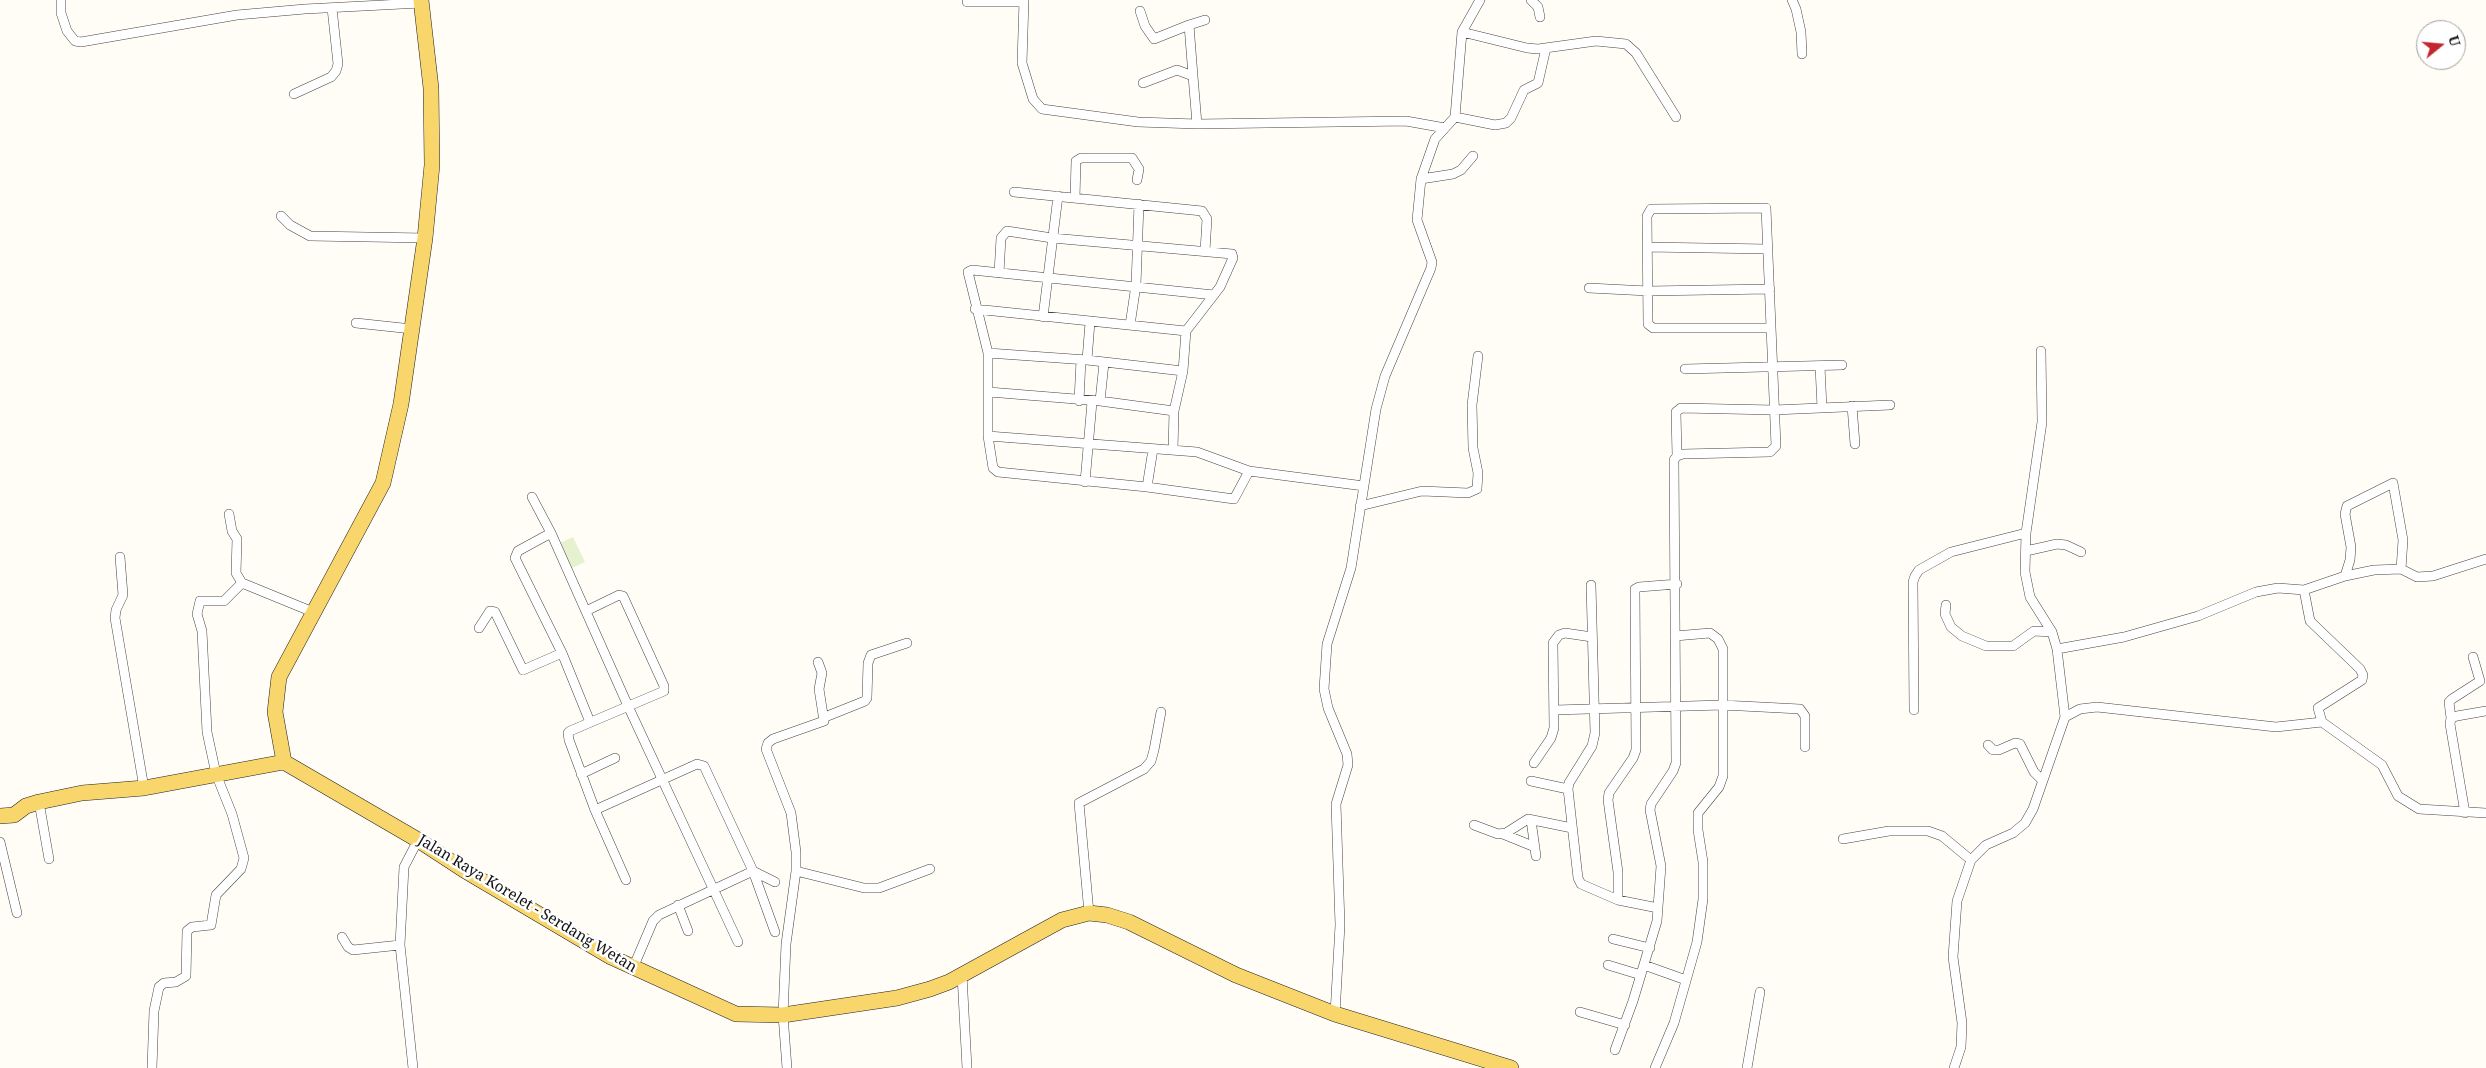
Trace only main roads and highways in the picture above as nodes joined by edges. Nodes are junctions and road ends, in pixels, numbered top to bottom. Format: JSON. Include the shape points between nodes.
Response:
{"nodes":[{"id":1,"x":421,"y":2,"type":"edge"},
{"id":2,"x":284,"y":762,"type":"junction"},
{"id":3,"x":0,"y":816,"type":"edge"},
{"id":4,"x":1511,"y":1068,"type":"edge"}],
"edges":[{"from":1,"to":2,"type":"main road","via":[[430,88],[432,165],[401,404],[382,483],[279,677],[275,712]]},
{"from":2,"to":3,"type":"main road","via":[[144,788],[39,802],[14,815]]},
{"from":2,"to":4,"type":"main road","name":"Jalan Raya Korelet - Serdang Wetan","via":[[633,968],[736,1014],[783,1016],[897,998],[962,975],[1062,920],[1089,913],[1128,922],[1236,975],[1335,1014]]}]}
